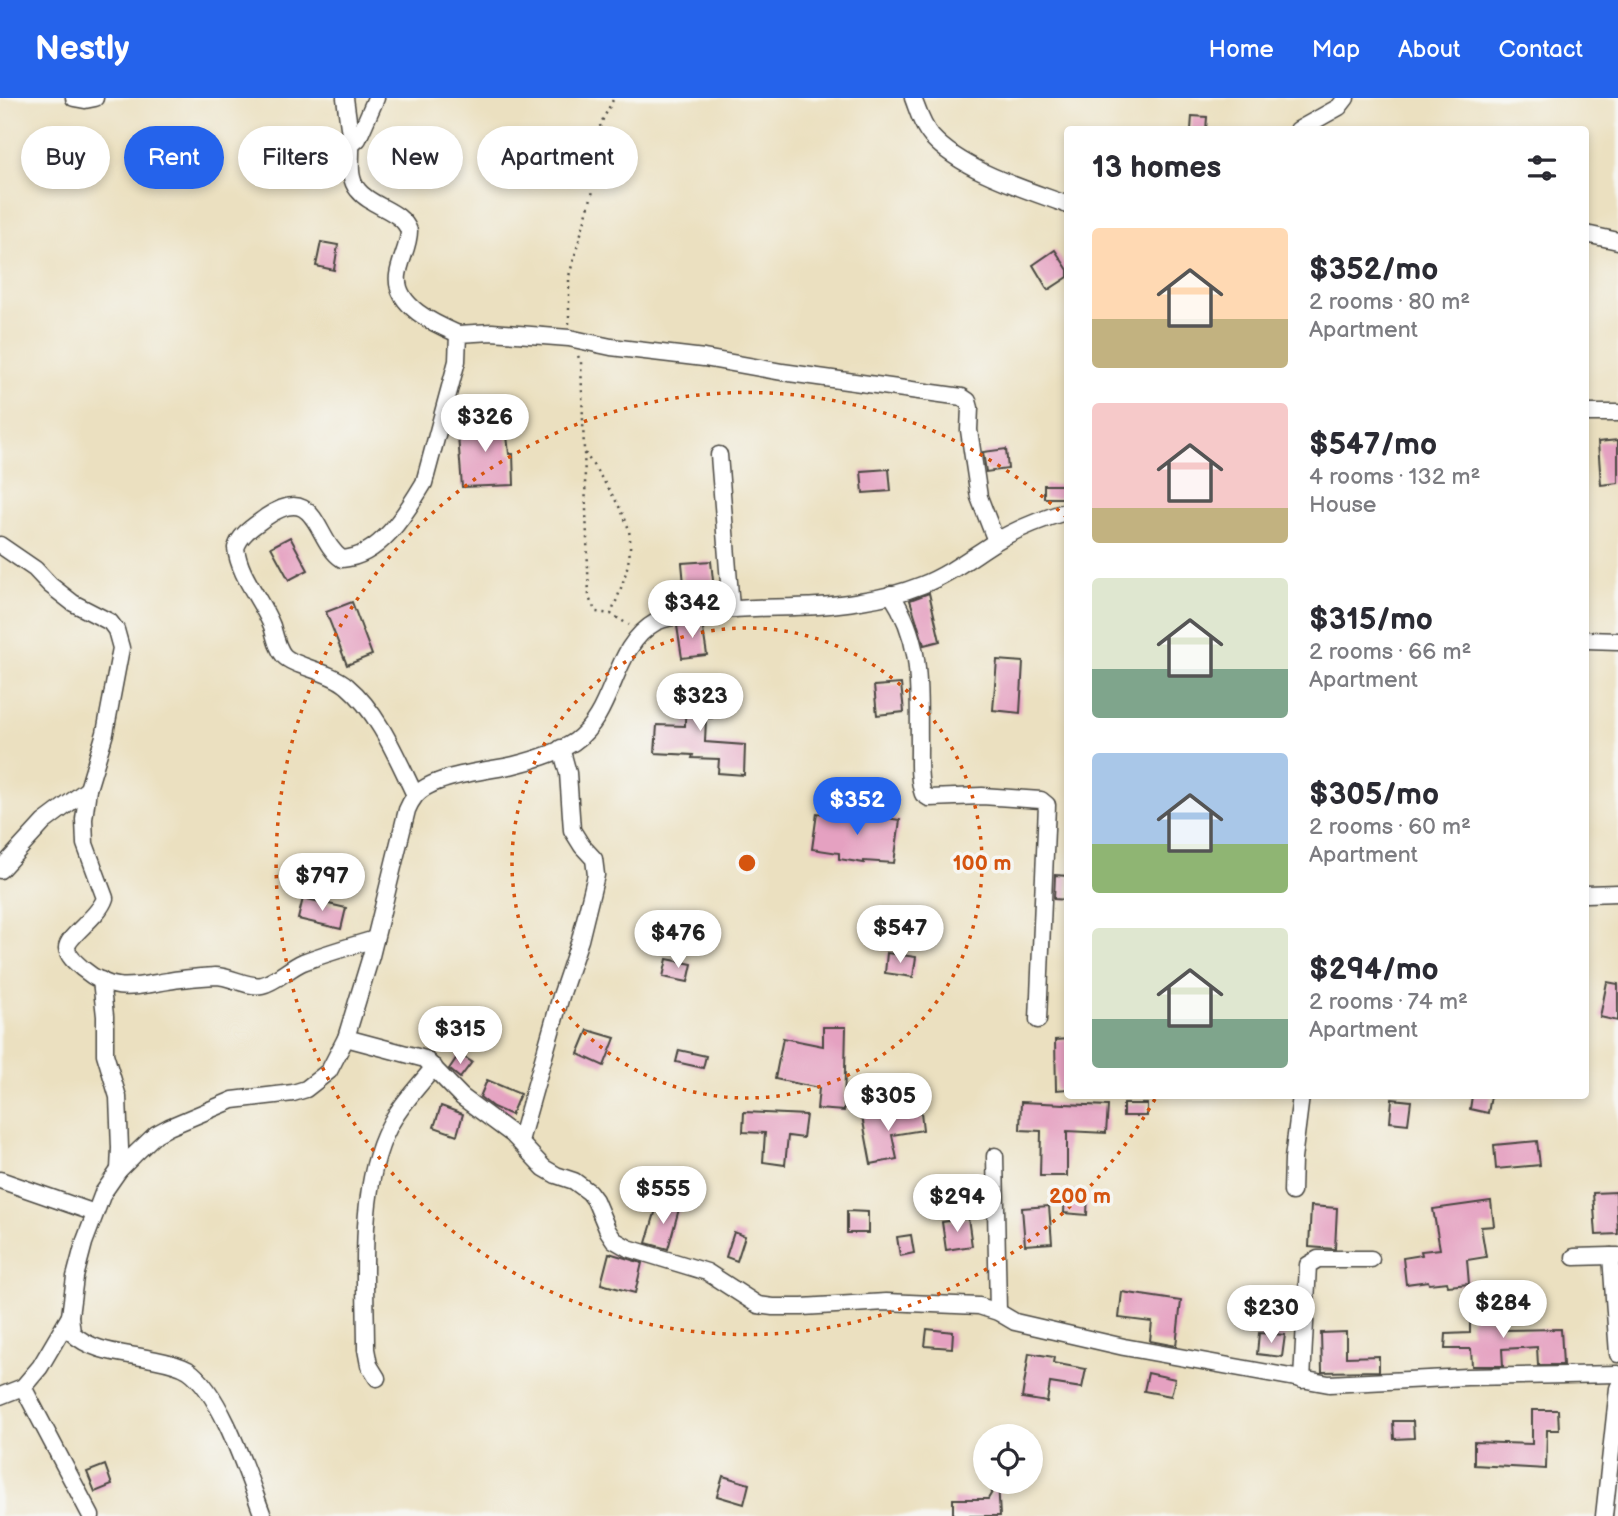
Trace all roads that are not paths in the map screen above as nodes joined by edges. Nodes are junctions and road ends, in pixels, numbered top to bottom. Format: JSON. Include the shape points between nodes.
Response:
{"nodes":[{"id":1,"x":74,"y":98,"type":"edge"},
{"id":2,"x":94,"y":98,"type":"edge"},
{"id":3,"x":345,"y":98,"type":"edge"},
{"id":4,"x":376,"y":98,"type":"edge"},
{"id":5,"x":913,"y":98,"type":"edge"},
{"id":6,"x":1346,"y":98,"type":"edge"},
{"id":7,"x":349,"y":126,"type":"edge"},
{"id":8,"x":1305,"y":126,"type":"edge"},
{"id":9,"x":353,"y":143,"type":"edge"},
{"id":10,"x":353,"y":182,"type":"edge"},
{"id":11,"x":1064,"y":203,"type":"edge"},
{"id":12,"x":1589,"y":235,"type":"edge"},
{"id":13,"x":1618,"y":242,"type":"edge"},
{"id":14,"x":458,"y":334,"type":"junction"},
{"id":15,"x":1589,"y":413,"type":"edge"},
{"id":16,"x":1618,"y":413,"type":"edge"},
{"id":17,"x":719,"y":455,"type":"dead end"},
{"id":18,"x":1064,"y":512,"type":"edge"},
{"id":19,"x":996,"y":541,"type":"junction"},
{"id":20,"x":0,"y":545,"type":"edge"},
{"id":21,"x":891,"y":594,"type":"junction"},
{"id":22,"x":731,"y":608,"type":"junction"},
{"id":23,"x":1589,"y":640,"type":"edge"},
{"id":24,"x":1618,"y":640,"type":"edge"},
{"id":25,"x":561,"y":748,"type":"junction"},
{"id":26,"x":88,"y":789,"type":"junction"},
{"id":27,"x":415,"y":795,"type":"junction"},
{"id":28,"x":0,"y":870,"type":"edge"},
{"id":29,"x":1589,"y":894,"type":"edge"},
{"id":30,"x":1618,"y":894,"type":"edge"},
{"id":31,"x":375,"y":939,"type":"junction"},
{"id":32,"x":101,"y":980,"type":"junction"},
{"id":33,"x":1038,"y":1020,"type":"dead end"},
{"id":34,"x":346,"y":1038,"type":"junction"},
{"id":35,"x":435,"y":1067,"type":"junction"},
{"id":36,"x":1301,"y":1099,"type":"edge"},
{"id":37,"x":520,"y":1141,"type":"junction"},
{"id":38,"x":995,"y":1156,"type":"dead end"},
{"id":39,"x":119,"y":1170,"type":"junction"},
{"id":40,"x":0,"y":1180,"type":"edge"},
{"id":41,"x":1292,"y":1192,"type":"dead end"},
{"id":42,"x":95,"y":1213,"type":"junction"},
{"id":43,"x":1614,"y":1256,"type":"edge"},
{"id":44,"x":1574,"y":1257,"type":"dead end"},
{"id":45,"x":1371,"y":1259,"type":"dead end"},
{"id":46,"x":998,"y":1312,"type":"junction"},
{"id":47,"x":70,"y":1316,"type":"junction"},
{"id":48,"x":1618,"y":1354,"type":"edge"},
{"id":49,"x":1618,"y":1374,"type":"edge"},
{"id":50,"x":377,"y":1378,"type":"dead end"},
{"id":51,"x":1302,"y":1380,"type":"junction"},
{"id":52,"x":23,"y":1387,"type":"junction"},
{"id":53,"x":1618,"y":1388,"type":"edge"},
{"id":54,"x":0,"y":1396,"type":"edge"},
{"id":55,"x":91,"y":1516,"type":"edge"},
{"id":56,"x":263,"y":1516,"type":"edge"},
{"id":57,"x":1604,"y":1516,"type":"edge"}],
"edges":[{"from":1,"to":2,"type":"street"},
{"from":3,"to":7,"type":"street"},
{"from":4,"to":9,"type":"street"},
{"from":5,"to":11,"type":"street","via":[[923,124],[945,148],[978,169]]},
{"from":6,"to":8,"type":"street"},
{"from":10,"to":14,"type":"street","via":[[364,197],[407,225],[409,238],[398,277],[408,304]]},
{"from":12,"to":13,"type":"street"},
{"from":14,"to":19,"type":"street","via":[[569,338],[961,397],[969,405],[979,497]]},
{"from":14,"to":27,"type":"street","via":[[457,361],[424,483],[377,545],[342,559],[311,514],[285,507],[247,531],[236,548],[284,656],[330,674],[361,700]]},
{"from":15,"to":16,"type":"street"},
{"from":17,"to":22,"type":"street"},
{"from":18,"to":19,"type":"street"},
{"from":19,"to":21,"type":"street","via":[[937,578]]},
{"from":20,"to":26,"type":"street","via":[[36,569],[73,603],[117,630],[120,656]]},
{"from":21,"to":22,"type":"street","via":[[859,602]]},
{"from":21,"to":33,"type":"street","via":[[904,613],[918,658],[923,794],[929,798],[1041,800],[1047,805]]},
{"from":22,"to":25,"type":"street","via":[[671,617],[642,633],[629,648],[593,724]]},
{"from":23,"to":24,"type":"street"},
{"from":25,"to":27,"type":"street","via":[[514,765],[457,776]]},
{"from":25,"to":37,"type":"street","via":[[568,773],[572,830],[594,859],[596,875]]},
{"from":26,"to":28,"type":"street","via":[[44,822]]},
{"from":26,"to":32,"type":"street","via":[[85,844],[106,898],[67,947],[72,960]]},
{"from":27,"to":31,"type":"street","via":[[407,810]]},
{"from":29,"to":30,"type":"street"},
{"from":31,"to":32,"type":"street","via":[[302,962],[256,986],[216,976],[123,989]]},
{"from":31,"to":34,"type":"street"},
{"from":32,"to":39,"type":"street","via":[[106,1054],[118,1097]]},
{"from":34,"to":35,"type":"street","via":[[416,1055]]},
{"from":34,"to":39,"type":"street","via":[[329,1071],[306,1089],[233,1100],[169,1127]]},
{"from":35,"to":37,"type":"street","via":[[462,1097]]},
{"from":35,"to":50,"type":"street","via":[[381,1143],[369,1193],[366,1349]]},
{"from":36,"to":41,"type":"street"},
{"from":37,"to":46,"type":"street","via":[[550,1172],[589,1192],[619,1243],[708,1272],[751,1302],[773,1307],[979,1306]]},
{"from":38,"to":46,"type":"street"},
{"from":39,"to":42,"type":"street"},
{"from":40,"to":42,"type":"street"},
{"from":42,"to":47,"type":"street","via":[[75,1277]]},
{"from":43,"to":44,"type":"street"},
{"from":43,"to":48,"type":"street"},
{"from":45,"to":51,"type":"street","via":[[1318,1259],[1308,1265]]},
{"from":46,"to":51,"type":"street","via":[[1016,1322],[1110,1344]]},
{"from":47,"to":52,"type":"street"},
{"from":47,"to":56,"type":"street","via":[[72,1333],[83,1341],[174,1364],[209,1390]]},
{"from":49,"to":51,"type":"street","via":[[1329,1384]]},
{"from":52,"to":54,"type":"street"},
{"from":52,"to":55,"type":"street"},
{"from":53,"to":57,"type":"street"}]}
